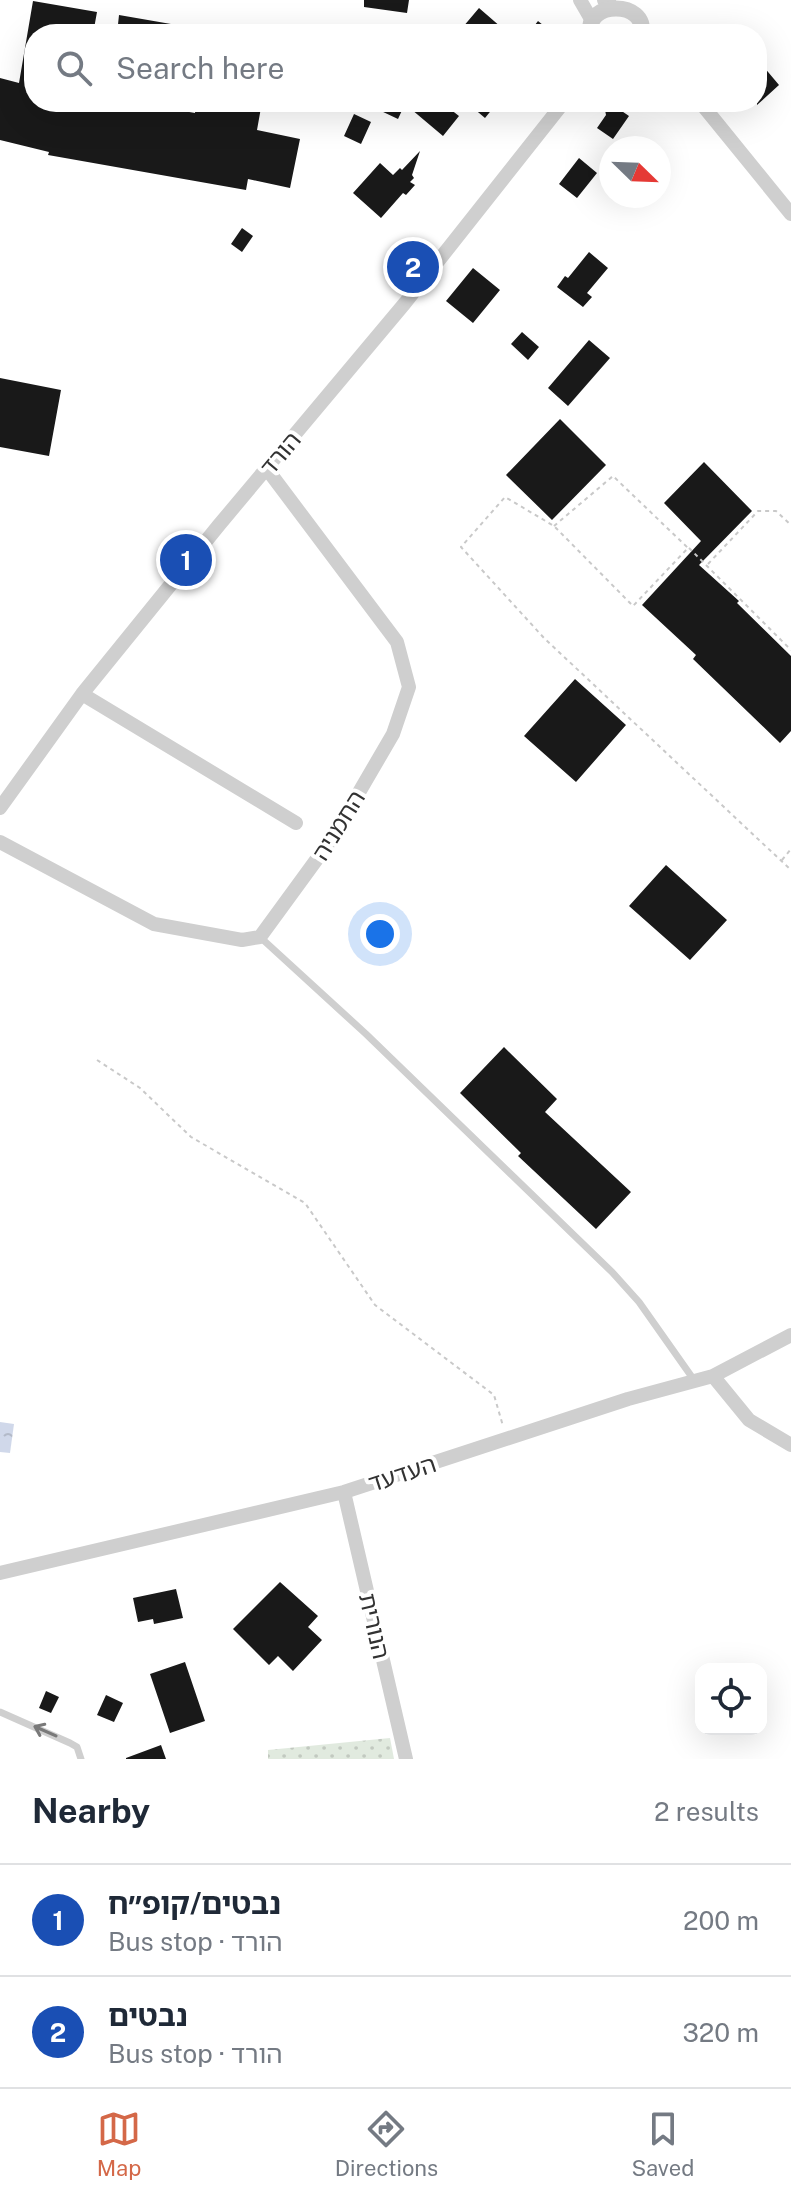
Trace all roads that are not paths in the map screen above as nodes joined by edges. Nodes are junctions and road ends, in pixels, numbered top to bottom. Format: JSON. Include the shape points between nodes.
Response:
{"nodes":[{"id":1,"x":580,"y":0,"type":"edge"},
{"id":2,"x":616,"y":1,"type":"edge"},
{"id":3,"x":644,"y":23,"type":"edge"},
{"id":4,"x":590,"y":24,"type":"edge"},
{"id":5,"x":592,"y":24,"type":"edge"},
{"id":6,"x":556,"y":112,"type":"edge"},
{"id":7,"x":708,"y":112,"type":"edge"},
{"id":8,"x":791,"y":214,"type":"edge"},
{"id":9,"x":267,"y":469,"type":"junction"},
{"id":10,"x":82,"y":694,"type":"junction"},
{"id":11,"x":0,"y":808,"type":"edge"},
{"id":12,"x":296,"y":823,"type":"dead end"},
{"id":13,"x":0,"y":842,"type":"edge"},
{"id":14,"x":260,"y":937,"type":"junction"},
{"id":15,"x":791,"y":1335,"type":"edge"},
{"id":16,"x":713,"y":1376,"type":"junction"},
{"id":17,"x":694,"y":1381,"type":"junction"},
{"id":18,"x":791,"y":1445,"type":"edge"},
{"id":19,"x":344,"y":1492,"type":"junction"},
{"id":20,"x":0,"y":1573,"type":"edge"},
{"id":21,"x":0,"y":1712,"type":"edge"},
{"id":22,"x":81,"y":1759,"type":"edge"},
{"id":23,"x":406,"y":1759,"type":"edge"}],
"edges":[{"from":1,"to":4,"type":"street"},
{"from":2,"to":3,"type":"street","via":[[637,11]]},
{"from":2,"to":5,"type":"street","via":[[595,11]]},
{"from":6,"to":9,"type":"street","name":"הורד"},
{"from":7,"to":8,"type":"street"},
{"from":9,"to":10,"type":"street","name":"הורד"},
{"from":9,"to":14,"type":"street","name":"החמניה","via":[[397,642],[409,687],[393,734],[333,837]]},
{"from":10,"to":11,"type":"street","name":"הורד"},
{"from":10,"to":12,"type":"street"},
{"from":13,"to":14,"type":"street","via":[[154,924],[242,940]]},
{"from":14,"to":17,"type":"lane","via":[[612,1272]]},
{"from":15,"to":16,"type":"street","name":"העדעד"},
{"from":16,"to":17,"type":"street","name":"העדעד"},
{"from":16,"to":18,"type":"street","via":[[749,1420]]},
{"from":17,"to":19,"type":"street","name":"העדעד"},
{"from":19,"to":20,"type":"street","name":"העדעד"},
{"from":19,"to":23,"type":"street","name":"הנורית"},
{"from":22,"to":21,"type":"lane","one_way":true,"via":[[77,1747]]}]}
